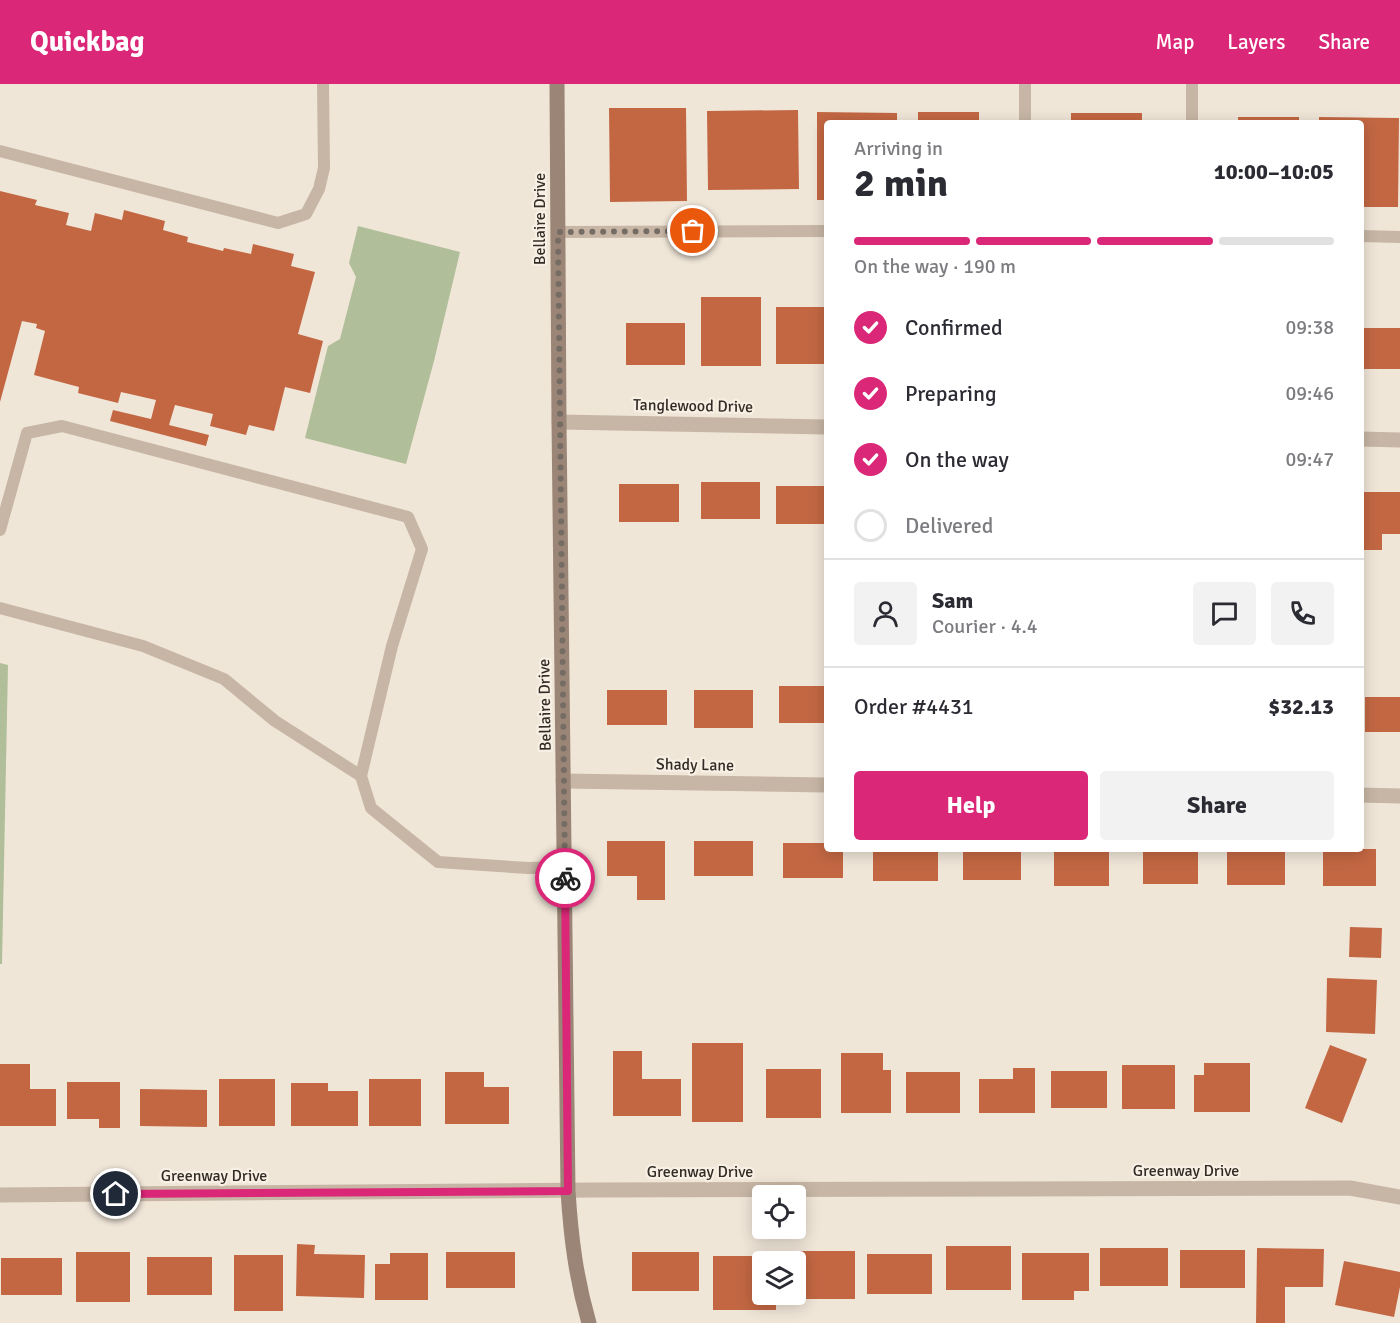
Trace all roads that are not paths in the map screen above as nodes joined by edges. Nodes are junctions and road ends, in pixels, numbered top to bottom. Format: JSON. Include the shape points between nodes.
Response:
{"nodes":[{"id":1,"x":323,"y":84,"type":"edge"},
{"id":2,"x":558,"y":84,"type":"edge"},
{"id":3,"x":1025,"y":84,"type":"edge"},
{"id":4,"x":1192,"y":84,"type":"edge"},
{"id":5,"x":1025,"y":120,"type":"edge"},
{"id":6,"x":1192,"y":120,"type":"edge"},
{"id":7,"x":0,"y":151,"type":"edge"},
{"id":8,"x":824,"y":231,"type":"edge"},
{"id":9,"x":558,"y":232,"type":"junction"},
{"id":10,"x":1364,"y":236,"type":"edge"},
{"id":11,"x":1400,"y":237,"type":"edge"},
{"id":12,"x":559,"y":422,"type":"junction"},
{"id":13,"x":824,"y":427,"type":"edge"},
{"id":14,"x":1364,"y":439,"type":"edge"},
{"id":15,"x":1400,"y":440,"type":"edge"},
{"id":16,"x":0,"y":530,"type":"edge"},
{"id":17,"x":0,"y":608,"type":"edge"},
{"id":18,"x":361,"y":776,"type":"junction"},
{"id":19,"x":563,"y":782,"type":"junction"},
{"id":20,"x":824,"y":785,"type":"edge"},
{"id":21,"x":1364,"y":795,"type":"edge"},
{"id":22,"x":1400,"y":796,"type":"edge"},
{"id":23,"x":564,"y":867,"type":"junction"},
{"id":24,"x":568,"y":1191,"type":"junction"},
{"id":25,"x":0,"y":1196,"type":"edge"},
{"id":26,"x":1400,"y":1197,"type":"edge"},
{"id":27,"x":589,"y":1323,"type":"edge"}],
"edges":[{"from":1,"to":7,"type":"lane","via":[[324,168],[320,189],[306,214],[278,223]]},
{"from":2,"to":9,"type":"street","name":"Bellaire Drive"},
{"from":3,"to":5,"type":"lane"},
{"from":4,"to":6,"type":"lane"},
{"from":8,"to":9,"type":"lane"},
{"from":9,"to":12,"type":"street","name":"Bellaire Drive"},
{"from":10,"to":11,"type":"lane"},
{"from":12,"to":13,"type":"street","name":"Tanglewood Drive"},
{"from":12,"to":19,"type":"street","name":"Bellaire Drive"},
{"from":14,"to":15,"type":"street"},
{"from":16,"to":18,"type":"lane","via":[[27,433],[62,426],[408,517],[422,549],[392,646]]},
{"from":17,"to":18,"type":"lane","via":[[142,646],[224,679],[275,721]]},
{"from":18,"to":23,"type":"lane","via":[[371,808],[438,862]]},
{"from":19,"to":20,"type":"street","name":"Shady Lane"},
{"from":19,"to":23,"type":"street","name":"Bellaire Drive"},
{"from":21,"to":22,"type":"street"},
{"from":23,"to":24,"type":"street","name":"Bellaire Drive"},
{"from":24,"to":25,"type":"street","name":"Greenway Drive"},
{"from":24,"to":26,"type":"street","name":"Greenway Drive","via":[[1350,1188]]},
{"from":24,"to":27,"type":"street","name":"Bellaire Drive","via":[[578,1287]]}]}
